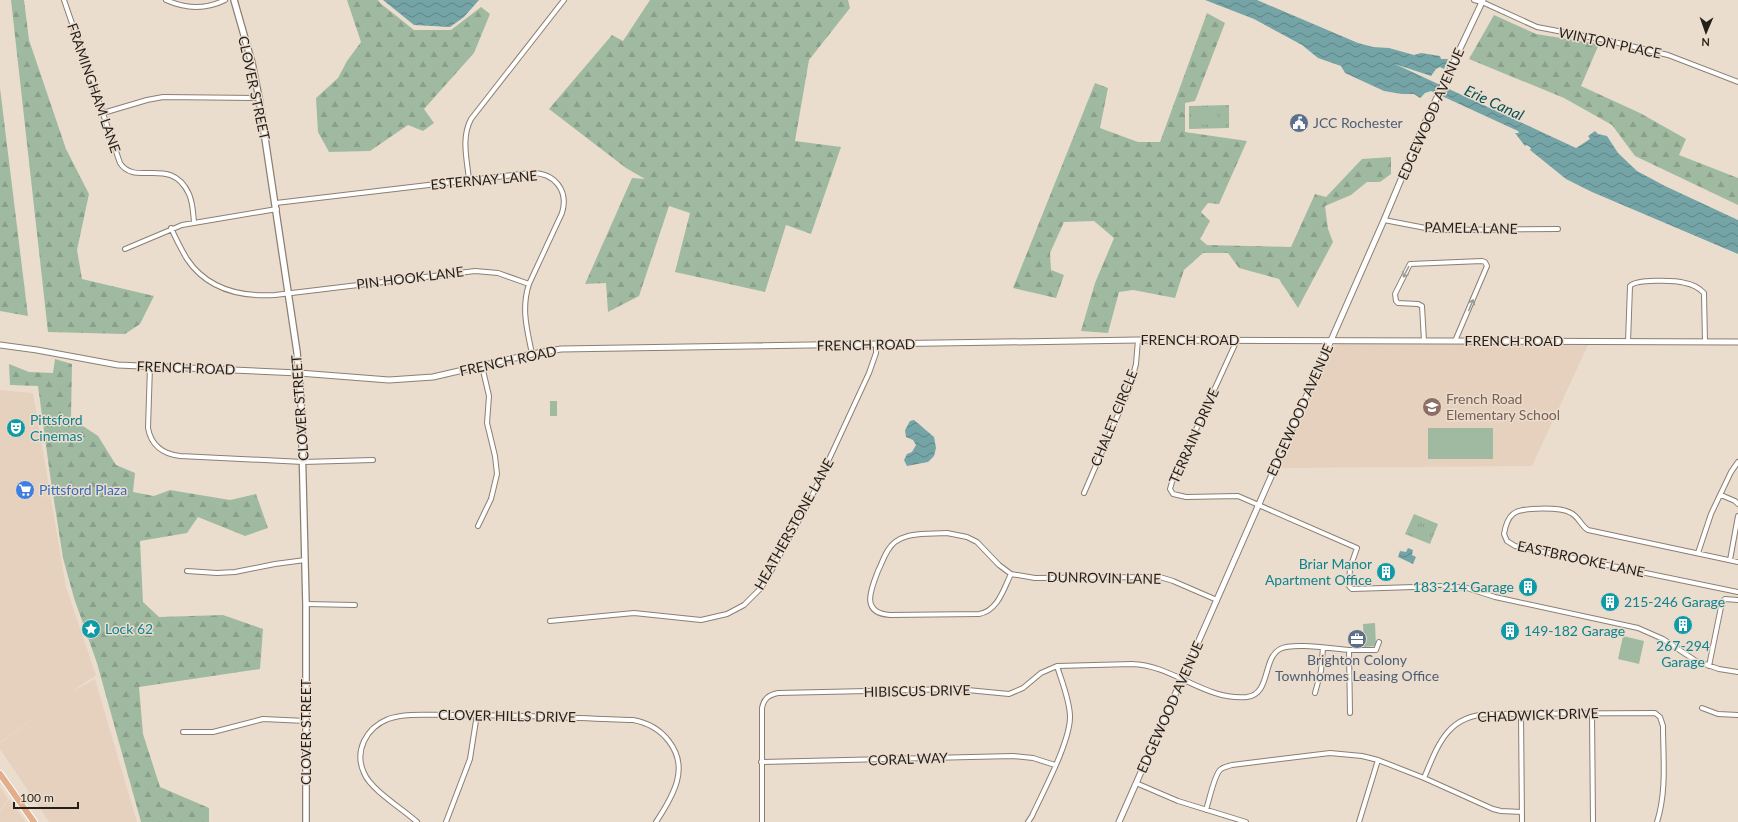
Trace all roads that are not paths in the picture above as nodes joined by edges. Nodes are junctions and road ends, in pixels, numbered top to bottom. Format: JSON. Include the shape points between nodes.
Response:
{"nodes":[{"id":1,"x":64,"y":0,"type":"edge"},
{"id":2,"x":166,"y":0,"type":"edge"},
{"id":3,"x":225,"y":0,"type":"edge"},
{"id":4,"x":234,"y":0,"type":"edge"},
{"id":5,"x":564,"y":0,"type":"edge"},
{"id":6,"x":1474,"y":0,"type":"edge"},
{"id":7,"x":1483,"y":1,"type":"edge"},
{"id":8,"x":1738,"y":82,"type":"edge"},
{"id":9,"x":259,"y":98,"type":"junction"},
{"id":10,"x":103,"y":113,"type":"junction"},
{"id":11,"x":469,"y":180,"type":"junction"},
{"id":12,"x":276,"y":206,"type":"junction"},
{"id":13,"x":1384,"y":220,"type":"junction"},
{"id":14,"x":194,"y":222,"type":"junction"},
{"id":15,"x":171,"y":228,"type":"junction"},
{"id":16,"x":1558,"y":229,"type":"dead end"},
{"id":17,"x":125,"y":249,"type":"dead end"},
{"id":18,"x":529,"y":284,"type":"junction"},
{"id":19,"x":288,"y":293,"type":"junction"},
{"id":20,"x":1138,"y":340,"type":"junction"},
{"id":21,"x":1237,"y":340,"type":"junction"},
{"id":22,"x":1331,"y":340,"type":"junction"},
{"id":23,"x":1424,"y":341,"type":"junction"},
{"id":24,"x":1455,"y":341,"type":"junction"},
{"id":25,"x":1628,"y":342,"type":"junction"},
{"id":26,"x":1705,"y":342,"type":"junction"},
{"id":27,"x":1738,"y":342,"type":"edge"},
{"id":28,"x":0,"y":345,"type":"edge"},
{"id":29,"x":876,"y":345,"type":"junction"},
{"id":30,"x":532,"y":354,"type":"junction"},
{"id":31,"x":150,"y":366,"type":"junction"},
{"id":32,"x":482,"y":366,"type":"junction"},
{"id":33,"x":299,"y":372,"type":"junction"},
{"id":34,"x":374,"y":460,"type":"dead end"},
{"id":35,"x":303,"y":462,"type":"junction"},
{"id":36,"x":1738,"y":462,"type":"edge"},
{"id":37,"x":1084,"y":493,"type":"dead end"},
{"id":38,"x":1720,"y":495,"type":"junction"},
{"id":39,"x":1738,"y":504,"type":"edge"},
{"id":40,"x":1259,"y":505,"type":"junction"},
{"id":41,"x":1738,"y":516,"type":"edge"},
{"id":42,"x":478,"y":526,"type":"dead end"},
{"id":43,"x":1698,"y":553,"type":"junction"},
{"id":44,"x":305,"y":560,"type":"junction"},
{"id":45,"x":1730,"y":560,"type":"junction"},
{"id":46,"x":1738,"y":562,"type":"edge"},
{"id":47,"x":187,"y":571,"type":"dead end"},
{"id":48,"x":1011,"y":574,"type":"junction"},
{"id":49,"x":1738,"y":592,"type":"edge"},
{"id":50,"x":1217,"y":600,"type":"junction"},
{"id":51,"x":1738,"y":600,"type":"edge"},
{"id":52,"x":306,"y":604,"type":"junction"},
{"id":53,"x":355,"y":605,"type":"dead end"},
{"id":54,"x":550,"y":621,"type":"dead end"},
{"id":55,"x":1379,"y":642,"type":"dead end"},
{"id":56,"x":1323,"y":648,"type":"junction"},
{"id":57,"x":1349,"y":650,"type":"junction"},
{"id":58,"x":1057,"y":666,"type":"junction"},
{"id":59,"x":1708,"y":666,"type":"junction"},
{"id":60,"x":1738,"y":672,"type":"edge"},
{"id":61,"x":1182,"y":680,"type":"junction"},
{"id":62,"x":1315,"y":693,"type":"dead end"},
{"id":63,"x":1702,"y":708,"type":"dead end"},
{"id":64,"x":1350,"y":712,"type":"dead end"},
{"id":65,"x":1592,"y":713,"type":"junction"},
{"id":66,"x":477,"y":714,"type":"junction"},
{"id":67,"x":1521,"y":714,"type":"junction"},
{"id":68,"x":1738,"y":715,"type":"edge"},
{"id":69,"x":306,"y":721,"type":"junction"},
{"id":70,"x":183,"y":732,"type":"dead end"},
{"id":71,"x":1378,"y":760,"type":"junction"},
{"id":72,"x":761,"y":762,"type":"junction"},
{"id":73,"x":1055,"y":765,"type":"junction"},
{"id":74,"x":0,"y":774,"type":"edge"},
{"id":75,"x":1424,"y":778,"type":"junction"},
{"id":76,"x":1136,"y":783,"type":"junction"},
{"id":77,"x":1206,"y":810,"type":"junction"},
{"id":78,"x":1522,"y":812,"type":"junction"},
{"id":79,"x":34,"y":822,"type":"edge"},
{"id":80,"x":306,"y":822,"type":"edge"},
{"id":81,"x":417,"y":822,"type":"edge"},
{"id":82,"x":446,"y":822,"type":"edge"},
{"id":83,"x":656,"y":822,"type":"edge"},
{"id":84,"x":762,"y":822,"type":"edge"},
{"id":85,"x":1028,"y":822,"type":"edge"},
{"id":86,"x":1119,"y":822,"type":"edge"},
{"id":87,"x":1246,"y":822,"type":"edge"},
{"id":88,"x":1359,"y":822,"type":"edge"},
{"id":89,"x":1522,"y":822,"type":"edge"},
{"id":90,"x":1593,"y":822,"type":"edge"},
{"id":91,"x":1657,"y":822,"type":"edge"}],
"edges":[{"from":1,"to":10,"type":"street","name":"FRAMINGHAM LANE"},
{"from":2,"to":3,"type":"street","via":[[181,6],[197,8]]},
{"from":4,"to":9,"type":"main road","name":"CLOVER STREET"},
{"from":5,"to":11,"type":"street","via":[[471,119],[465,139]]},
{"from":6,"to":7,"type":"street","name":"WINTON PLACE"},
{"from":7,"to":8,"type":"street","name":"WINTON PLACE","via":[[1537,27],[1668,55]]},
{"from":7,"to":13,"type":"street","name":"EDGEWOOD AVENUE"},
{"from":9,"to":10,"type":"street","via":[[163,97]]},
{"from":9,"to":12,"type":"main road","name":"CLOVER STREET"},
{"from":10,"to":14,"type":"street","name":"FRAMINGHAM LANE","via":[[116,154],[123,167],[131,173],[158,172],[177,180],[189,195]]},
{"from":11,"to":12,"type":"street","name":"ESTERNAY LANE"},
{"from":11,"to":18,"type":"street","name":"ESTERNAY LANE","via":[[536,173],[553,178],[561,187],[564,197],[562,213]]},
{"from":12,"to":14,"type":"street","name":"ESTERNAY LANE"},
{"from":12,"to":19,"type":"main road","name":"CLOVER STREET"},
{"from":13,"to":16,"type":"street","name":"PAMELA LANE","via":[[1436,230]]},
{"from":13,"to":22,"type":"street","name":"EDGEWOOD AVENUE"},
{"from":14,"to":15,"type":"street","name":"ESTERNAY LANE"},
{"from":15,"to":17,"type":"street","name":"ESTERNAY LANE"},
{"from":15,"to":19,"type":"street","name":"PIN HOOK LANE","via":[[194,268],[221,287],[249,295]]},
{"from":18,"to":19,"type":"street","name":"PIN HOOK LANE","via":[[498,273],[475,271]]},
{"from":18,"to":30,"type":"street","name":"ESTERNAY LANE","via":[[524,313]]},
{"from":19,"to":33,"type":"main road","name":"CLOVER STREET"},
{"from":20,"to":21,"type":"street","name":"FRENCH ROAD"},
{"from":20,"to":29,"type":"street","name":"FRENCH ROAD"},
{"from":20,"to":37,"type":"street","name":"CHALET CIRCLE","via":[[1136,364],[1130,387]]},
{"from":21,"to":22,"type":"street","name":"FRENCH ROAD"},
{"from":21,"to":40,"type":"street","name":"TERRAIN DRIVE","via":[[1170,489],[1173,494],[1180,496],[1238,496]]},
{"from":22,"to":23,"type":"street","name":"FRENCH ROAD"},
{"from":22,"to":40,"type":"street","name":"EDGEWOOD AVENUE"},
{"from":23,"to":24,"type":"street","name":"FRENCH ROAD"},
{"from":24,"to":23,"type":"street","one_way":true,"via":[[1487,266],[1485,262],[1410,264],[1395,299],[1398,303],[1422,306]]},
{"from":24,"to":25,"type":"street","name":"FRENCH ROAD"},
{"from":25,"to":26,"type":"street","name":"FRENCH ROAD"},
{"from":25,"to":26,"type":"street","via":[[1630,286],[1637,281],[1651,281],[1683,282],[1704,293]]},
{"from":26,"to":27,"type":"street","name":"FRENCH ROAD"},
{"from":28,"to":31,"type":"street","name":"FRENCH ROAD","via":[[118,365]]},
{"from":29,"to":30,"type":"street","name":"FRENCH ROAD","via":[[561,349]]},
{"from":29,"to":54,"type":"street","name":"HEATHERSTONE LANE","via":[[869,373],[812,496],[761,588],[744,605],[727,614],[701,620],[634,613]]},
{"from":30,"to":32,"type":"street","name":"FRENCH ROAD"},
{"from":31,"to":33,"type":"street","name":"FRENCH ROAD"},
{"from":31,"to":35,"type":"street","via":[[148,428],[152,440],[163,451],[180,456]]},
{"from":32,"to":33,"type":"street","name":"FRENCH ROAD","via":[[406,380]]},
{"from":32,"to":42,"type":"street","via":[[489,396],[487,423],[497,474],[491,499]]},
{"from":33,"to":35,"type":"main road","name":"CLOVER STREET"},
{"from":34,"to":35,"type":"street"},
{"from":35,"to":44,"type":"main road","name":"CLOVER STREET"},
{"from":36,"to":38,"type":"street"},
{"from":38,"to":39,"type":"street"},
{"from":38,"to":43,"type":"street","via":[[1708,520]]},
{"from":40,"to":50,"type":"street","name":"EDGEWOOD AVENUE"},
{"from":40,"to":59,"type":"street","via":[[1357,548],[1350,568],[1349,586],[1352,589],[1445,586],[1467,588],[1495,597],[1638,628],[1663,639],[1689,657]]},
{"from":41,"to":45,"type":"street"},
{"from":43,"to":45,"type":"street","name":"EASTBROOKE LANE"},
{"from":43,"to":49,"type":"street","name":"EASTBROOKE LANE","via":[[1588,530],[1576,516],[1568,511],[1559,510],[1517,511],[1509,520],[1504,534],[1507,541],[1515,546]]},
{"from":44,"to":47,"type":"street","via":[[235,572]]},
{"from":44,"to":52,"type":"main road","name":"CLOVER STREET"},
{"from":45,"to":46,"type":"street","name":"EASTBROOKE LANE"},
{"from":48,"to":48,"type":"street","name":"DUNROVIN LANE","via":[[977,542],[967,537],[947,534],[913,535],[901,539],[889,549],[870,590],[869,599],[874,609],[886,614],[983,613],[994,606]]},
{"from":48,"to":50,"type":"street","name":"DUNROVIN LANE","via":[[1035,578],[1160,577]]},
{"from":50,"to":61,"type":"street","name":"EDGEWOOD AVENUE"},
{"from":51,"to":59,"type":"street","via":[[1725,599],[1722,602]]},
{"from":52,"to":53,"type":"street"},
{"from":52,"to":69,"type":"main road","name":"CLOVER STREET"},
{"from":55,"to":57,"type":"street","name":"HIBISCUS DRIVE","via":[[1376,650]]},
{"from":56,"to":57,"type":"street","name":"HIBISCUS DRIVE"},
{"from":56,"to":61,"type":"street","name":"HIBISCUS DRIVE","via":[[1281,648],[1272,658],[1259,690],[1249,696],[1213,693]]},
{"from":56,"to":62,"type":"street"},
{"from":57,"to":64,"type":"street"},
{"from":58,"to":61,"type":"street","name":"HIBISCUS DRIVE","via":[[1142,664],[1160,669]]},
{"from":58,"to":72,"type":"street","name":"HIBISCUS DRIVE","via":[[1009,694],[957,689],[771,695],[764,700],[762,708]]},
{"from":58,"to":73,"type":"street","via":[[1070,716],[1068,733]]},
{"from":59,"to":60,"type":"street"},
{"from":61,"to":76,"type":"street","name":"EDGEWOOD AVENUE"},
{"from":63,"to":68,"type":"street","via":[[1718,714]]},
{"from":65,"to":67,"type":"street","name":"CHADWICK DRIVE"},
{"from":65,"to":90,"type":"street"},
{"from":65,"to":91,"type":"street","name":"CHADWICK DRIVE","via":[[1652,713],[1660,717],[1663,726],[1663,783]]},
{"from":66,"to":81,"type":"street","name":"CLOVER HILLS DRIVE","via":[[394,718],[377,726],[365,739],[361,750],[364,774],[380,792]]},
{"from":66,"to":82,"type":"street","via":[[470,759]]},
{"from":66,"to":83,"type":"street","name":"CLOVER HILLS DRIVE","via":[[633,720],[654,727],[672,745],[678,765],[675,788]]},
{"from":67,"to":75,"type":"street","name":"CHADWICK DRIVE","via":[[1482,714],[1456,724],[1442,739]]},
{"from":67,"to":78,"type":"street"},
{"from":69,"to":70,"type":"street","via":[[263,719],[213,732]]},
{"from":69,"to":80,"type":"main road","name":"CLOVER STREET"},
{"from":71,"to":75,"type":"street"},
{"from":71,"to":77,"type":"street","via":[[1351,754],[1330,753],[1232,765],[1220,770],[1217,775]]},
{"from":71,"to":88,"type":"street"},
{"from":72,"to":73,"type":"street","name":"CORAL WAY","via":[[1013,756],[1033,758]]},
{"from":72,"to":84,"type":"street","name":"HIBISCUS DRIVE"},
{"from":73,"to":85,"type":"street"},
{"from":74,"to":79,"type":"main road"},
{"from":75,"to":78,"type":"street","via":[[1494,809]]},
{"from":76,"to":77,"type":"street"},
{"from":76,"to":86,"type":"street","name":"EDGEWOOD AVENUE"},
{"from":77,"to":87,"type":"street"},
{"from":78,"to":89,"type":"street"}]}
